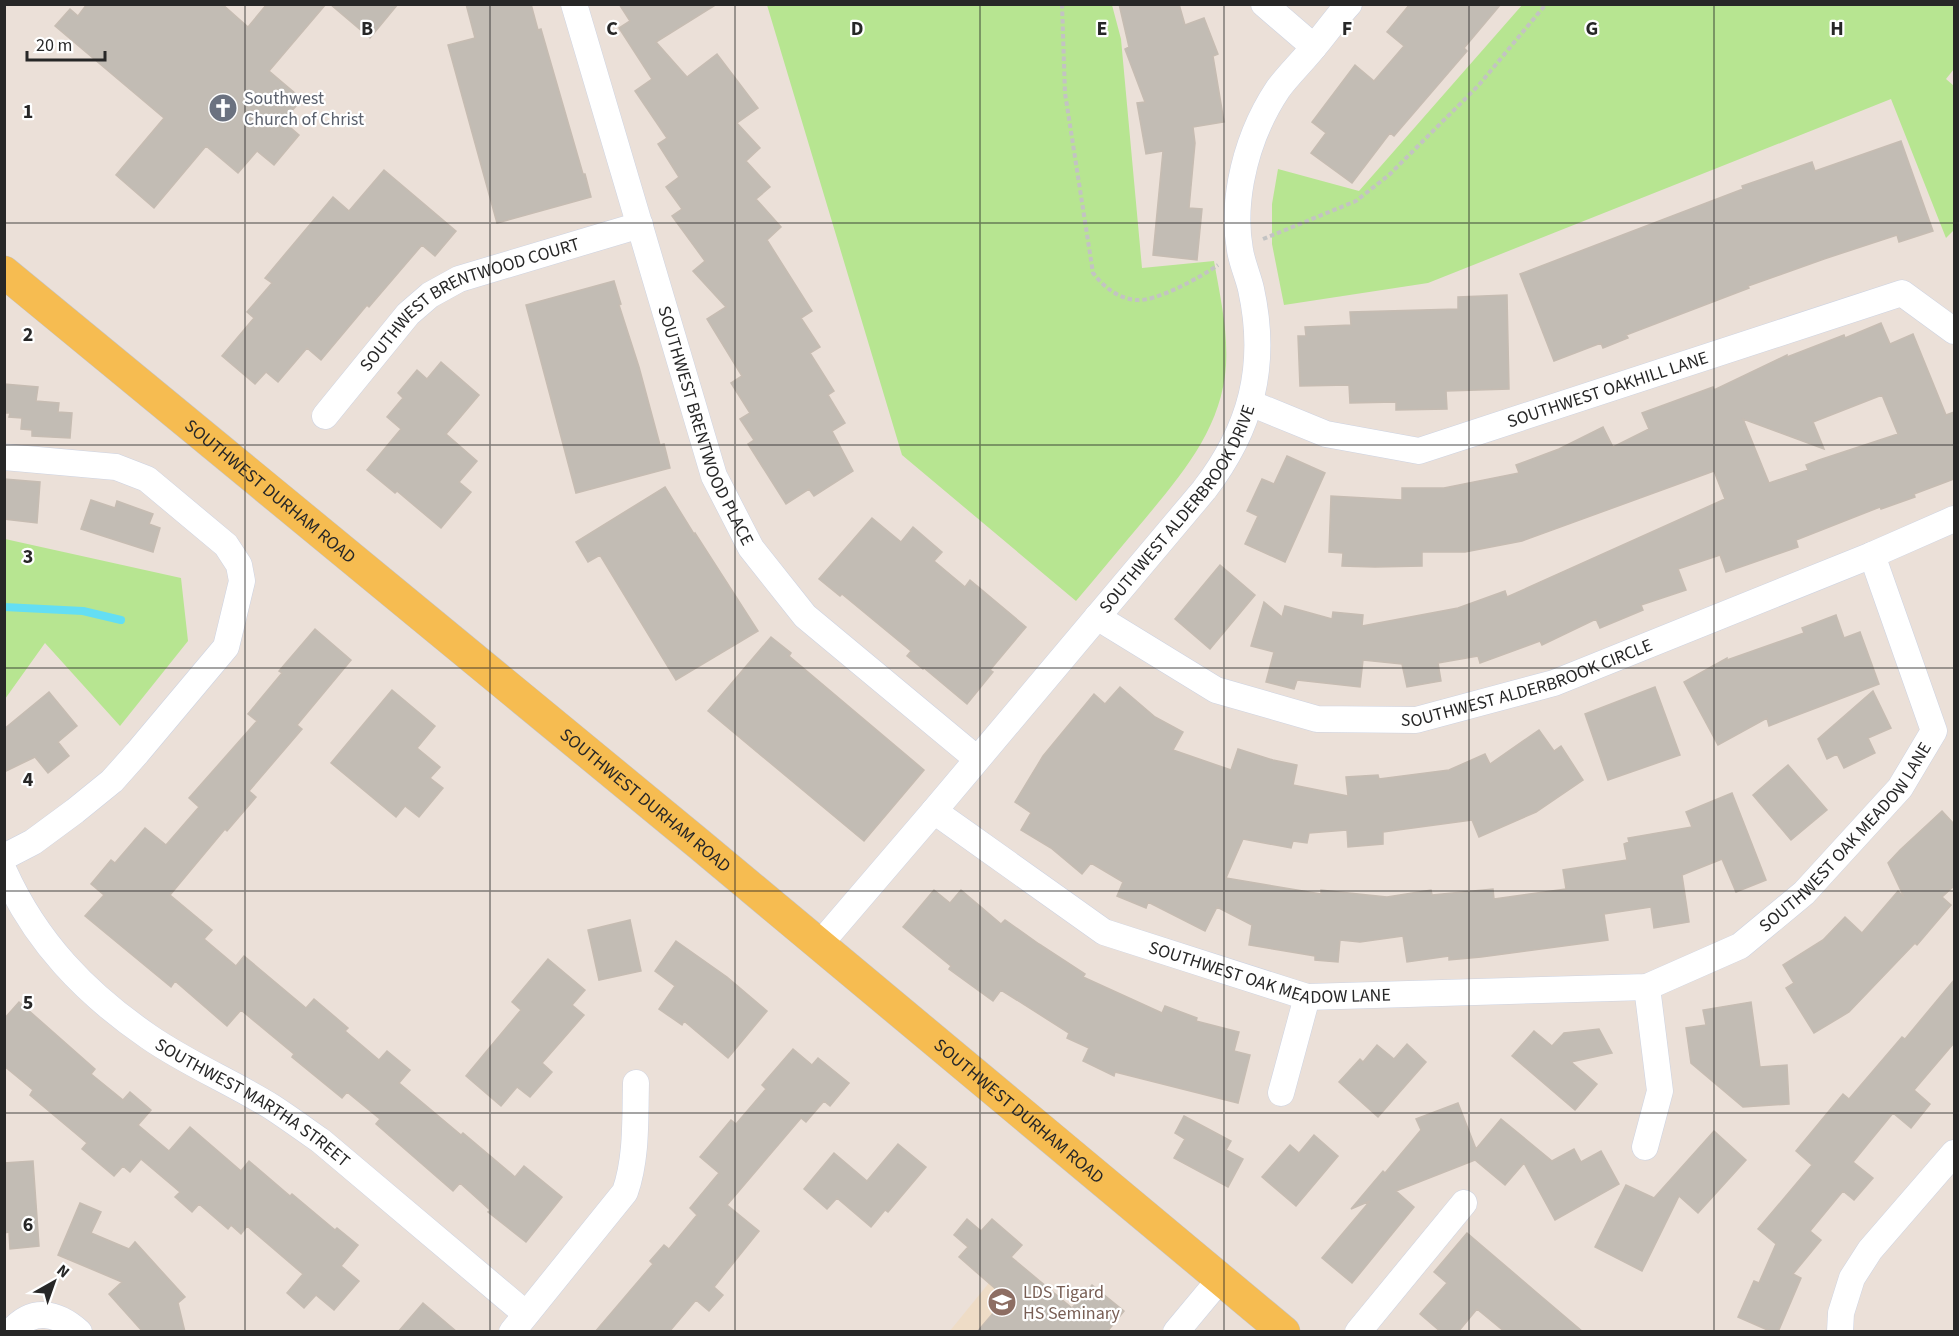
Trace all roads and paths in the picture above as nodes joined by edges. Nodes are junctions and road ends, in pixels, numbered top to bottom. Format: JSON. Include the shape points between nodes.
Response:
{"nodes":[{"id":1,"x":574,"y":4,"type":"edge"},
{"id":2,"x":1264,"y":4,"type":"edge"},
{"id":3,"x":1349,"y":4,"type":"edge"},
{"id":4,"x":1314,"y":47,"type":"junction"},
{"id":5,"x":640,"y":225,"type":"junction"},
{"id":6,"x":4,"y":272,"type":"edge"},
{"id":7,"x":1954,"y":332,"type":"edge"},
{"id":8,"x":1251,"y":404,"type":"junction"},
{"id":9,"x":324,"y":416,"type":"dead end"},
{"id":10,"x":4,"y":457,"type":"edge"},
{"id":11,"x":1954,"y":519,"type":"edge"},
{"id":12,"x":1872,"y":555,"type":"junction"},
{"id":13,"x":1097,"y":617,"type":"junction"},
{"id":14,"x":977,"y":759,"type":"junction"},
{"id":15,"x":934,"y":811,"type":"junction"},
{"id":16,"x":4,"y":857,"type":"edge"},
{"id":17,"x":4,"y":871,"type":"edge"},
{"id":18,"x":820,"y":944,"type":"junction"},
{"id":19,"x":1647,"y":987,"type":"junction"},
{"id":20,"x":1307,"y":997,"type":"junction"},
{"id":21,"x":636,"y":1083,"type":"dead end"},
{"id":22,"x":1281,"y":1093,"type":"dead end"},
{"id":23,"x":1645,"y":1147,"type":"dead end"},
{"id":24,"x":1954,"y":1153,"type":"edge"},
{"id":25,"x":1464,"y":1203,"type":"dead end"},
{"id":26,"x":1221,"y":1278,"type":"junction"},
{"id":27,"x":519,"y":1323,"type":"edge"},
{"id":28,"x":11,"y":1332,"type":"edge"},
{"id":29,"x":79,"y":1332,"type":"edge"},
{"id":30,"x":1176,"y":1332,"type":"edge"},
{"id":31,"x":1284,"y":1332,"type":"edge"},
{"id":32,"x":1358,"y":1332,"type":"edge"},
{"id":33,"x":1840,"y":1332,"type":"edge"}],
"edges":[{"from":1,"to":5,"type":"street","name":"SOUTHWEST BRENTWOOD PLACE"},
{"from":2,"to":4,"type":"street"},
{"from":3,"to":4,"type":"street","name":"SOUTHWEST ALDERBROOK DRIVE"},
{"from":4,"to":8,"type":"street","name":"SOUTHWEST ALDERBROOK DRIVE","via":[[1279,87],[1265,111],[1240,183],[1240,250],[1251,288],[1258,340]]},
{"from":5,"to":9,"type":"street","name":"SOUTHWEST BRENTWOOD COURT","via":[[459,279],[430,295],[408,314]]},
{"from":5,"to":14,"type":"street","name":"SOUTHWEST BRENTWOOD PLACE","via":[[714,476],[751,548],[805,616]]},
{"from":6,"to":18,"type":"main road","name":"SOUTHWEST DURHAM ROAD"},
{"from":7,"to":8,"type":"street","name":"SOUTHWEST OAKHILL LANE","via":[[1902,293],[1419,451],[1326,434]]},
{"from":8,"to":13,"type":"street","name":"SOUTHWEST ALDERBROOK DRIVE","via":[[1219,470]]},
{"from":10,"to":16,"type":"street","via":[[116,467],[147,478],[230,549],[242,581],[226,647],[112,781],[33,842]]},
{"from":11,"to":12,"type":"street","name":"SOUTHWEST ALDERBROOK CIRCLE"},
{"from":12,"to":13,"type":"street","name":"SOUTHWEST ALDERBROOK CIRCLE","via":[[1554,683],[1416,720],[1317,718],[1216,690]]},
{"from":12,"to":19,"type":"street","name":"SOUTHWEST OAK MEADOW LANE","via":[[1934,731],[1899,788],[1804,893],[1740,946]]},
{"from":13,"to":14,"type":"street","name":"SOUTHWEST ALDERBROOK DRIVE"},
{"from":14,"to":15,"type":"street","name":"SOUTHWEST ALDERBROOK DRIVE"},
{"from":15,"to":18,"type":"street","name":"SOUTHWEST ALDERBROOK DRIVE"},
{"from":15,"to":20,"type":"street","name":"SOUTHWEST OAK MEADOW LANE","via":[[1104,932]]},
{"from":17,"to":27,"type":"street","name":"SOUTHWEST MARTHA STREET","via":[[45,942],[75,977],[110,1008],[150,1038],[302,1127]]},
{"from":18,"to":26,"type":"main road","name":"SOUTHWEST DURHAM ROAD"},
{"from":19,"to":20,"type":"street","name":"SOUTHWEST OAK MEADOW LANE"},
{"from":19,"to":23,"type":"street","via":[[1660,1091]]},
{"from":20,"to":22,"type":"street"},
{"from":21,"to":27,"type":"street","via":[[632,1161],[625,1192]]},
{"from":24,"to":33,"type":"street","via":[[1870,1250],[1852,1278],[1841,1313]]},
{"from":25,"to":32,"type":"street"},
{"from":26,"to":30,"type":"street"},
{"from":26,"to":31,"type":"main road","name":"SOUTHWEST DURHAM ROAD"},
{"from":28,"to":29,"type":"street","via":[[18,1323],[33,1316],[50,1315],[66,1320]]}]}
